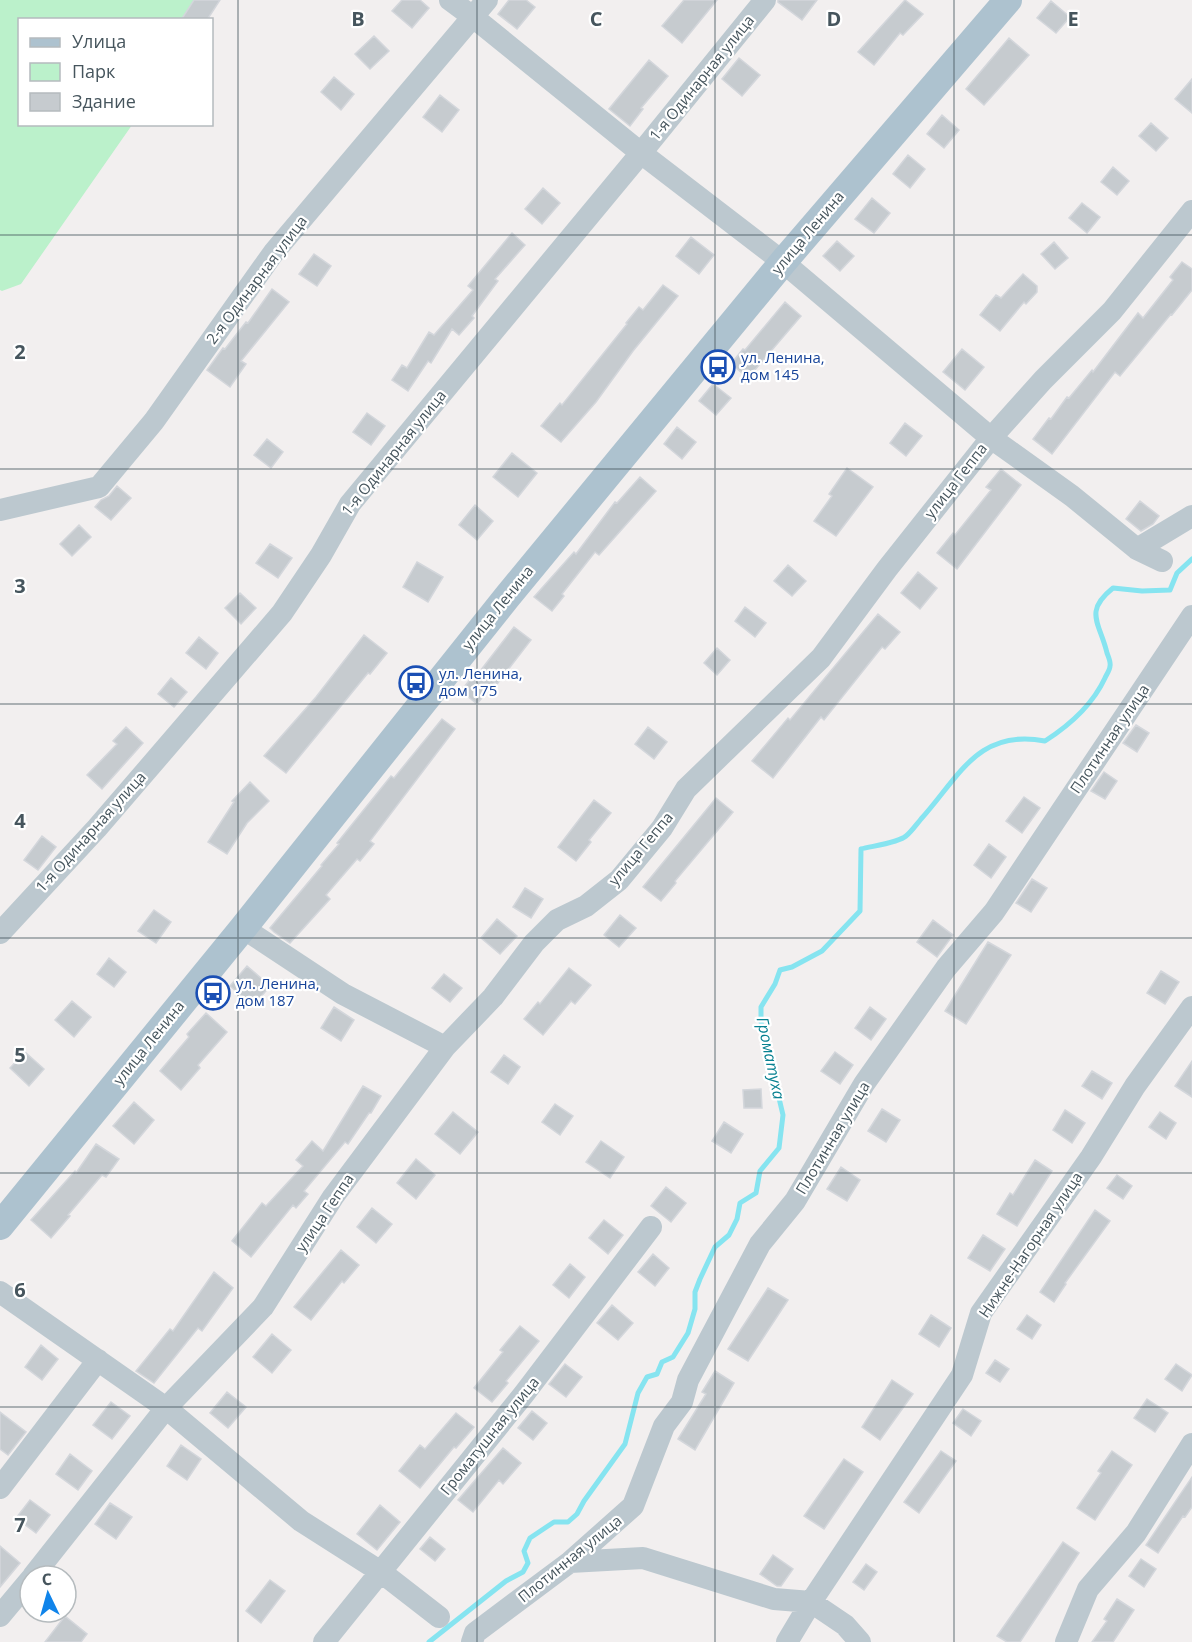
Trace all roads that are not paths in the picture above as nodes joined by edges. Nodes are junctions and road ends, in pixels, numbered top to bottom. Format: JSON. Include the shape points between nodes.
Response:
{"nodes":[{"id":1,"x":450,"y":0,"type":"edge"},
{"id":2,"x":765,"y":0,"type":"edge"},
{"id":3,"x":1008,"y":0,"type":"edge"},
{"id":4,"x":480,"y":8,"type":"edge"},
{"id":5,"x":641,"y":153,"type":"junction"},
{"id":6,"x":1192,"y":211,"type":"edge"},
{"id":7,"x":783,"y":262,"type":"junction"},
{"id":8,"x":991,"y":438,"type":"junction"},
{"id":9,"x":0,"y":510,"type":"edge"},
{"id":10,"x":1192,"y":516,"type":"edge"},
{"id":11,"x":1137,"y":549,"type":"junction"},
{"id":12,"x":1162,"y":561,"type":"dead end"},
{"id":13,"x":1192,"y":616,"type":"edge"},
{"id":14,"x":243,"y":928,"type":"junction"},
{"id":15,"x":0,"y":933,"type":"edge"},
{"id":16,"x":1192,"y":1006,"type":"edge"},
{"id":17,"x":1183,"y":1038,"type":"edge"},
{"id":18,"x":445,"y":1047,"type":"junction"},
{"id":19,"x":0,"y":1226,"type":"edge"},
{"id":20,"x":651,"y":1227,"type":"dead end"},
{"id":21,"x":0,"y":1292,"type":"edge"},
{"id":22,"x":98,"y":1360,"type":"junction"},
{"id":23,"x":166,"y":1408,"type":"junction"},
{"id":24,"x":1192,"y":1444,"type":"edge"},
{"id":25,"x":0,"y":1488,"type":"edge"},
{"id":26,"x":570,"y":1562,"type":"junction"},
{"id":27,"x":42,"y":1564,"type":"edge"},
{"id":28,"x":381,"y":1572,"type":"junction"},
{"id":29,"x":18,"y":1594,"type":"edge"},
{"id":30,"x":811,"y":1602,"type":"junction"},
{"id":31,"x":0,"y":1616,"type":"edge"},
{"id":32,"x":439,"y":1617,"type":"dead end"},
{"id":33,"x":324,"y":1642,"type":"edge"},
{"id":34,"x":472,"y":1642,"type":"edge"},
{"id":35,"x":787,"y":1642,"type":"edge"},
{"id":36,"x":860,"y":1642,"type":"edge"},
{"id":37,"x":1066,"y":1642,"type":"edge"}],
"edges":[{"from":1,"to":4,"type":"street"},
{"from":2,"to":5,"type":"street","name":"1-я Одинарная улица"},
{"from":3,"to":7,"type":"main road","name":"улица Ленина"},
{"from":4,"to":5,"type":"street"},
{"from":4,"to":9,"type":"street","name":"2-я Одинарная улица","via":[[274,252],[154,421],[99,487]]},
{"from":5,"to":7,"type":"street"},
{"from":5,"to":15,"type":"street","name":"1-я Одинарная улица","via":[[350,504],[282,613],[97,828]]},
{"from":6,"to":8,"type":"street","name":"улица Геппа","via":[[1112,311]]},
{"from":7,"to":8,"type":"street"},
{"from":7,"to":14,"type":"main road","name":"улица Ленина","via":[[507,597]]},
{"from":8,"to":11,"type":"street"},
{"from":8,"to":18,"type":"street","name":"улица Геппа","via":[[821,657],[686,789],[662,828],[619,880],[586,906],[557,920]]},
{"from":10,"to":11,"type":"street"},
{"from":11,"to":12,"type":"street"},
{"from":13,"to":26,"type":"street","name":"Плотинная улица","via":[[994,912],[946,968],[864,1084],[795,1201],[760,1244],[688,1380],[682,1402],[664,1426],[633,1506]]},
{"from":14,"to":18,"type":"street","via":[[343,994]]},
{"from":14,"to":19,"type":"main road","name":"улица Ленина"},
{"from":16,"to":17,"type":"street","name":"Нижне-Нагорная улица"},
{"from":17,"to":30,"type":"street","name":"Нижне-Нагорная улица","via":[[1134,1086],[1091,1157],[981,1313],[962,1375]]},
{"from":18,"to":23,"type":"street","name":"улица Геппа","via":[[333,1197],[263,1307]]},
{"from":20,"to":28,"type":"street","name":"Громатушная улица"},
{"from":21,"to":22,"type":"street"},
{"from":22,"to":23,"type":"street"},
{"from":22,"to":25,"type":"street"},
{"from":23,"to":27,"type":"street","name":"улица Геппа"},
{"from":23,"to":28,"type":"street","via":[[301,1521]]},
{"from":24,"to":37,"type":"street","via":[[1136,1533],[1088,1589]]},
{"from":26,"to":30,"type":"street","via":[[644,1558],[774,1599]]},
{"from":26,"to":34,"type":"street","name":"Плотинная улица","via":[[475,1633]]},
{"from":28,"to":32,"type":"street"},
{"from":28,"to":33,"type":"street","name":"Громатушная улица"},
{"from":29,"to":31,"type":"street"},
{"from":30,"to":35,"type":"street","name":"Нижне-Нагорная улица"},
{"from":30,"to":36,"type":"street","via":[[845,1625]]}]}
